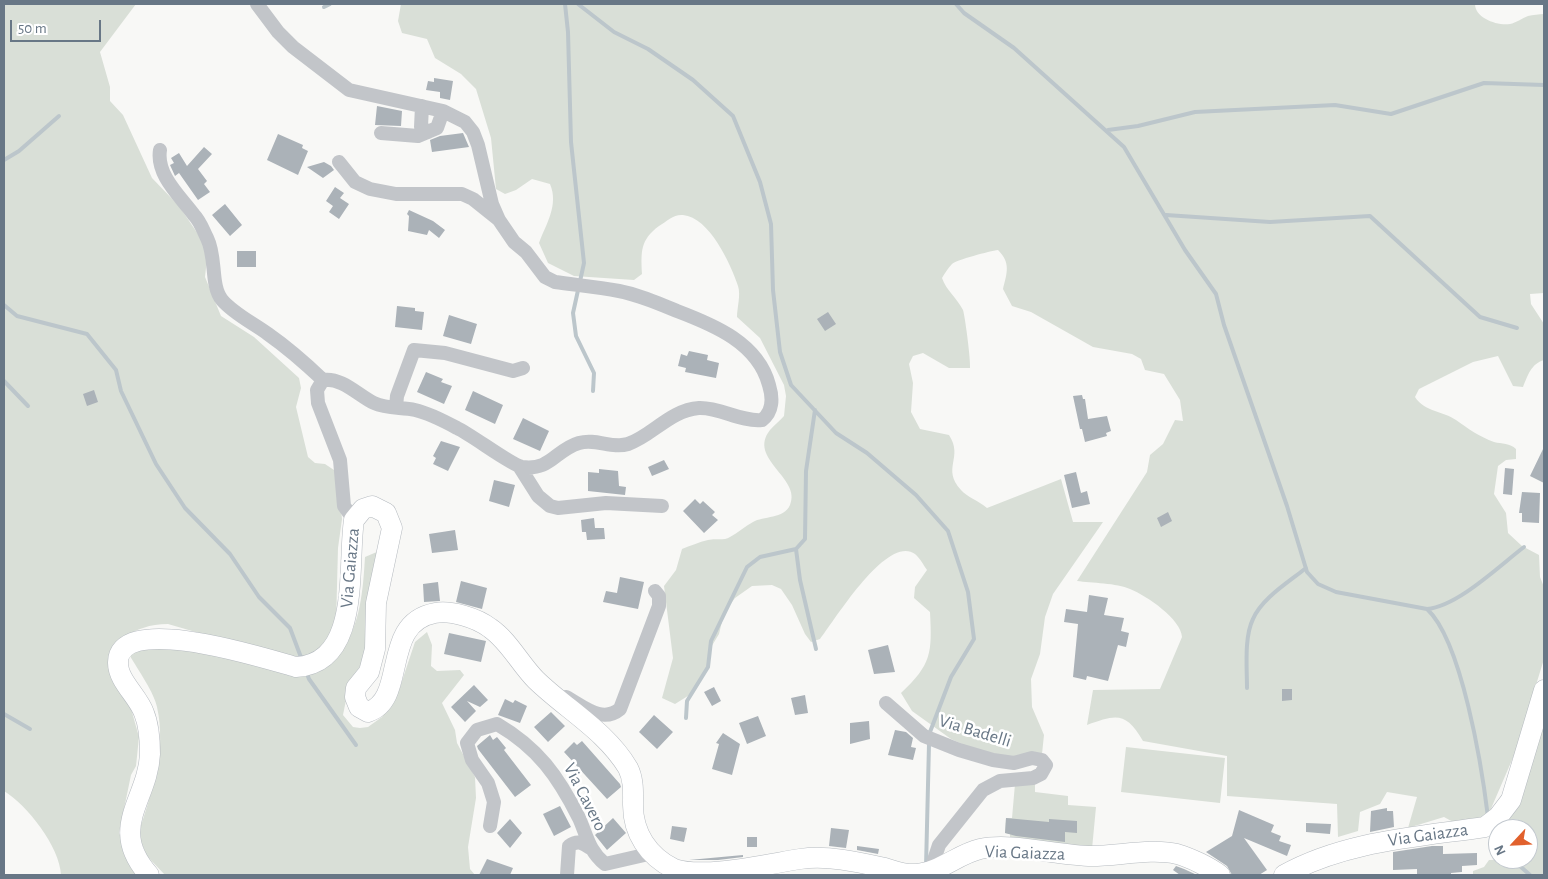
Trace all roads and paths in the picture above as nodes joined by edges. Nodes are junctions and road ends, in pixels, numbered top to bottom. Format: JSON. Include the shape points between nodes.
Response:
{"nodes":[{"id":1,"x":257,"y":4,"type":"edge"},
{"id":2,"x":422,"y":106,"type":"junction"},
{"id":3,"x":443,"y":111,"type":"junction"},
{"id":4,"x":428,"y":132,"type":"junction"},
{"id":5,"x":381,"y":133,"type":"dead end"},
{"id":6,"x":160,"y":150,"type":"dead end"},
{"id":7,"x":339,"y":162,"type":"dead end"},
{"id":8,"x":499,"y":220,"type":"junction"},
{"id":9,"x":523,"y":368,"type":"dead end"},
{"id":10,"x":323,"y":380,"type":"junction"},
{"id":11,"x":396,"y":407,"type":"junction"},
{"id":12,"x":519,"y":466,"type":"junction"},
{"id":13,"x":662,"y":506,"type":"dead end"},
{"id":14,"x":354,"y":520,"type":"junction"},
{"id":15,"x":655,"y":590,"type":"dead end"},
{"id":16,"x":1544,"y":690,"type":"edge"},
{"id":17,"x":550,"y":692,"type":"junction"},
{"id":18,"x":886,"y":703,"type":"dead end"},
{"id":19,"x":490,"y":826,"type":"dead end"},
{"id":20,"x":590,"y":848,"type":"junction"},
{"id":21,"x":653,"y":853,"type":"junction"},
{"id":22,"x":925,"y":873,"type":"edge"},
{"id":23,"x":1294,"y":873,"type":"edge"},
{"id":24,"x":149,"y":875,"type":"edge"},
{"id":25,"x":567,"y":875,"type":"edge"},
{"id":26,"x":1220,"y":875,"type":"edge"}],
"edges":[{"from":1,"to":2,"type":"street","via":[[293,47],[349,90]]},
{"from":2,"to":3,"type":"street"},
{"from":2,"to":4,"type":"street","via":[[421,127]]},
{"from":3,"to":4,"type":"street","via":[[437,128]]},
{"from":3,"to":8,"type":"street","via":[[458,116],[473,132]]},
{"from":4,"to":5,"type":"street","via":[[418,136]]},
{"from":6,"to":10,"type":"street","via":[[160,166],[164,174],[209,240],[214,259],[214,281],[221,299],[291,351]]},
{"from":7,"to":8,"type":"street","via":[[355,182],[370,189],[396,194],[462,194]]},
{"from":8,"to":12,"type":"street","via":[[545,277],[554,282],[642,297],[724,330],[743,345],[767,376],[772,402],[762,420],[699,408],[673,417],[628,444],[580,443],[539,468]]},
{"from":9,"to":11,"type":"street","via":[[513,371],[445,353],[414,350]]},
{"from":10,"to":11,"type":"street","via":[[336,382],[376,404]]},
{"from":10,"to":14,"type":"street","via":[[317,390],[318,403],[340,460],[344,506]]},
{"from":11,"to":12,"type":"street","via":[[418,411],[458,428]]},
{"from":12,"to":13,"type":"street","via":[[538,496],[550,506],[606,503]]},
{"from":14,"to":17,"type":"main road","name":"Via Gaiazza","via":[[363,509],[372,506],[386,513],[392,528],[376,603],[375,649],[369,672],[356,688],[354,696],[359,707],[368,712],[377,709],[390,683],[403,636],[416,622],[435,613],[452,614],[489,626]]},
{"from":14,"to":24,"type":"main road","name":"Via Gaiazza","via":[[343,631],[334,647],[308,666],[296,667],[190,640],[138,640],[126,646],[120,656],[120,672],[144,712],[148,730],[150,755],[131,813],[130,830],[133,849]]},
{"from":15,"to":17,"type":"street","name":"Via Gaiazza","via":[[659,606],[620,709],[606,716]]},
{"from":16,"to":23,"type":"main road","name":"Via Gaiazza","via":[[1512,800],[1492,823],[1486,827],[1369,844]]},
{"from":17,"to":21,"type":"main road","name":"Via Gaiazza","via":[[597,730],[619,755],[633,780],[634,823],[643,842]]},
{"from":18,"to":22,"type":"street","name":"Via Badelli","via":[[924,736],[959,750],[993,760],[1014,763],[1032,758],[1046,764],[1041,774],[1033,778],[1000,780],[983,790],[939,845]]},
{"from":19,"to":20,"type":"street","name":"Via Cavero","via":[[494,802],[488,782],[472,760],[467,742],[477,730],[497,724],[519,737],[546,763],[564,790]]},
{"from":20,"to":21,"type":"street","name":"Via Cavero","via":[[605,864]]},
{"from":20,"to":25,"type":"street","via":[[583,842],[569,846]]},
{"from":21,"to":22,"type":"main road","name":"Via Gaiazza","via":[[674,869],[690,873],[744,870],[801,859],[828,858],[906,874]]},
{"from":22,"to":26,"type":"main road","name":"Via Gaiazza","via":[[980,849],[1013,849],[1090,856],[1173,854]]}]}
